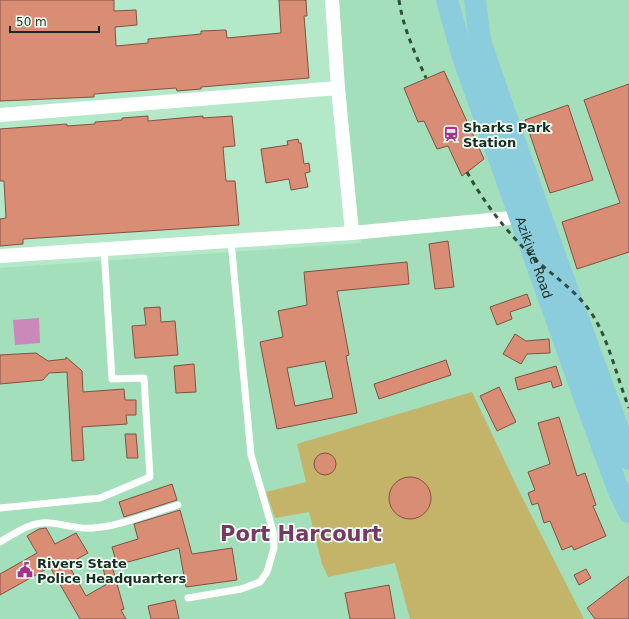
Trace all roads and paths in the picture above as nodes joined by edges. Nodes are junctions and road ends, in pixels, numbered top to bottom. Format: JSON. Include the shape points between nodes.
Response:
{"nodes":[{"id":1,"x":332,"y":0,"type":"edge"},
{"id":2,"x":447,"y":0,"type":"edge"},
{"id":3,"x":475,"y":0,"type":"edge"},
{"id":4,"x":338,"y":88,"type":"junction"},
{"id":5,"x":0,"y":115,"type":"edge"},
{"id":6,"x":521,"y":217,"type":"junction"},
{"id":7,"x":352,"y":233,"type":"junction"},
{"id":8,"x":231,"y":241,"type":"junction"},
{"id":9,"x":104,"y":249,"type":"junction"},
{"id":10,"x":0,"y":256,"type":"edge"},
{"id":11,"x":629,"y":459,"type":"edge"},
{"id":12,"x":178,"y":505,"type":"dead end"},
{"id":13,"x":16,"y":507,"type":"junction"},
{"id":14,"x":0,"y":508,"type":"edge"},
{"id":15,"x":629,"y":512,"type":"edge"},
{"id":16,"x":0,"y":513,"type":"edge"},
{"id":17,"x":0,"y":542,"type":"edge"},
{"id":18,"x":188,"y":598,"type":"dead end"}],
"edges":[{"from":1,"to":4,"type":"street"},
{"from":2,"to":6,"type":"main road","name":"Azikiwe Road","via":[[463,57]]},
{"from":3,"to":11,"type":"main road","name":"Azikiwe Road","via":[[480,42]]},
{"from":4,"to":5,"type":"street"},
{"from":4,"to":7,"type":"street"},
{"from":6,"to":7,"type":"street"},
{"from":6,"to":15,"type":"main road","name":"Azikiwe Road","via":[[618,489]]},
{"from":7,"to":8,"type":"street"},
{"from":8,"to":9,"type":"street"},
{"from":8,"to":18,"type":"lane","via":[[252,455],[273,530],[274,548],[267,572],[260,582],[241,590]]},
{"from":9,"to":10,"type":"street"},
{"from":9,"to":13,"type":"lane","via":[[112,379],[144,378],[150,477],[100,498]]},
{"from":12,"to":17,"type":"lane","via":[[93,528],[40,523],[28,526]]},
{"from":13,"to":14,"type":"lane"},
{"from":13,"to":16,"type":"lane"}]}
